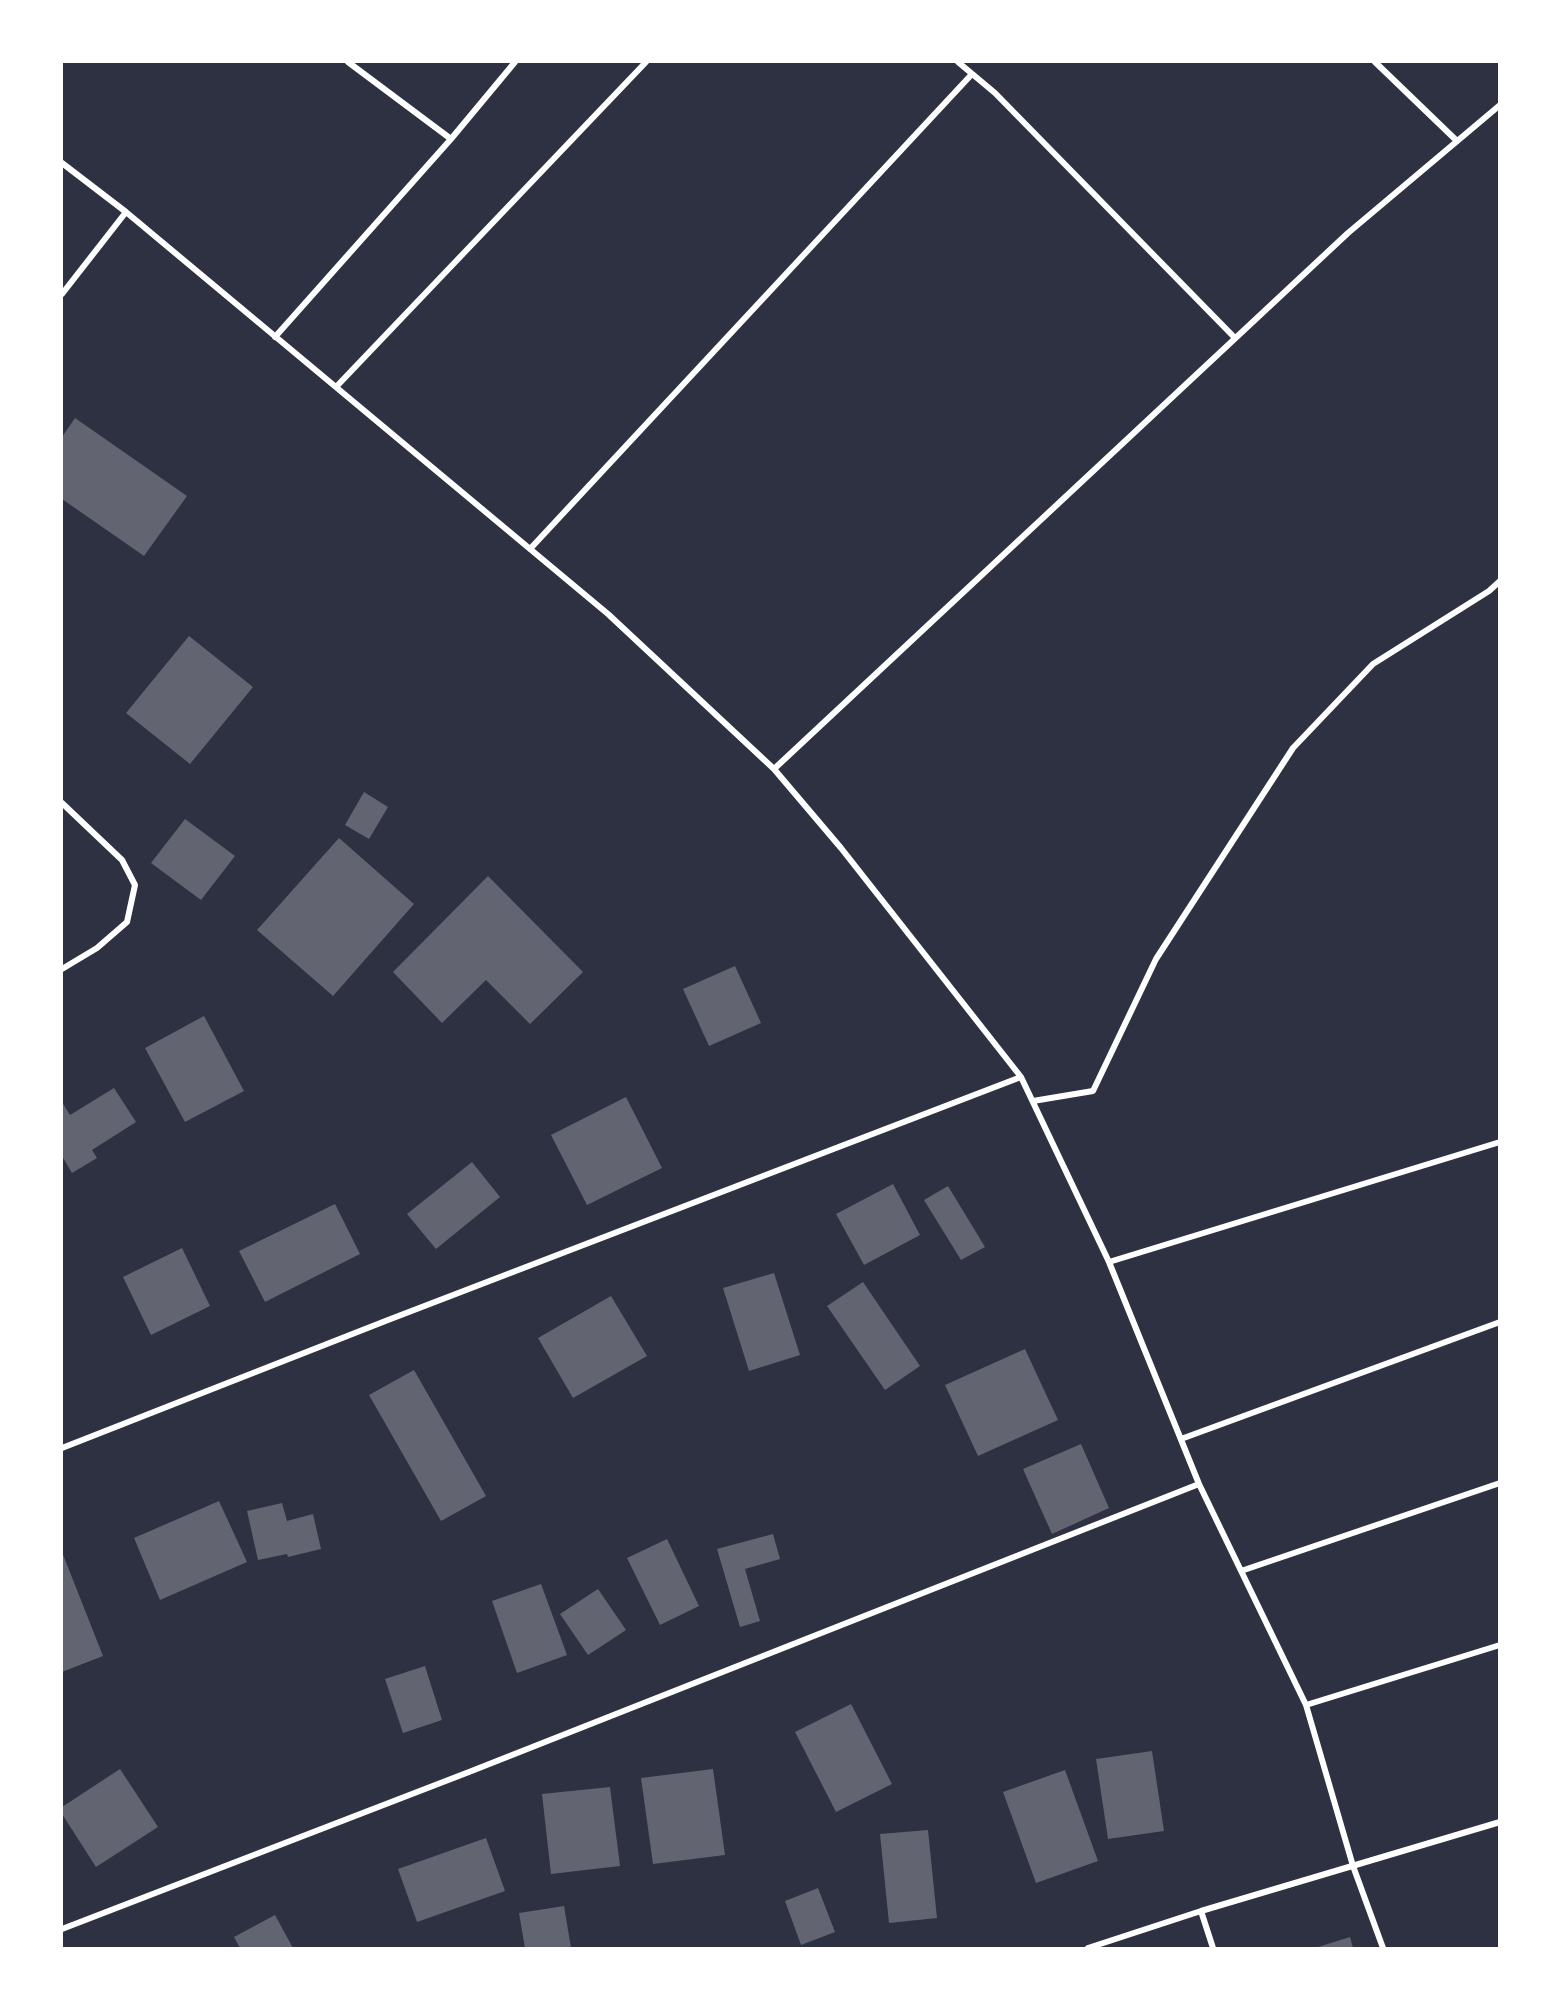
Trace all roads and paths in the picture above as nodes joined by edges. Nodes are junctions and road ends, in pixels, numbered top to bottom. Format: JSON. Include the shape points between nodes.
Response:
{"nodes":[{"id":1,"x":348,"y":62,"type":"edge"},
{"id":2,"x":515,"y":62,"type":"edge"},
{"id":3,"x":646,"y":62,"type":"edge"},
{"id":4,"x":958,"y":62,"type":"edge"},
{"id":5,"x":1375,"y":62,"type":"edge"},
{"id":6,"x":972,"y":74,"type":"junction"},
{"id":7,"x":1500,"y":105,"type":"edge"},
{"id":8,"x":451,"y":140,"type":"junction"},
{"id":9,"x":1457,"y":141,"type":"junction"},
{"id":10,"x":62,"y":163,"type":"edge"},
{"id":11,"x":126,"y":212,"type":"junction"},
{"id":12,"x":62,"y":294,"type":"edge"},
{"id":13,"x":275,"y":337,"type":"junction"},
{"id":14,"x":1235,"y":338,"type":"junction"},
{"id":15,"x":336,"y":387,"type":"junction"},
{"id":16,"x":531,"y":549,"type":"junction"},
{"id":17,"x":1500,"y":582,"type":"edge"},
{"id":18,"x":774,"y":769,"type":"junction"},
{"id":19,"x":62,"y":802,"type":"edge"},
{"id":20,"x":62,"y":969,"type":"edge"},
{"id":21,"x":1021,"y":1077,"type":"junction"},
{"id":22,"x":1033,"y":1101,"type":"junction"},
{"id":23,"x":1500,"y":1142,"type":"edge"},
{"id":24,"x":1110,"y":1262,"type":"junction"},
{"id":25,"x":1500,"y":1322,"type":"edge"},
{"id":26,"x":1181,"y":1439,"type":"junction"},
{"id":27,"x":62,"y":1448,"type":"edge"},
{"id":28,"x":1500,"y":1483,"type":"edge"},
{"id":29,"x":1199,"y":1484,"type":"junction"},
{"id":30,"x":1241,"y":1571,"type":"junction"},
{"id":31,"x":1500,"y":1645,"type":"edge"},
{"id":32,"x":1306,"y":1705,"type":"junction"},
{"id":33,"x":1500,"y":1822,"type":"edge"},
{"id":34,"x":1353,"y":1866,"type":"junction"},
{"id":35,"x":1201,"y":1911,"type":"junction"},
{"id":36,"x":62,"y":1929,"type":"edge"},
{"id":37,"x":1088,"y":1948,"type":"edge"},
{"id":38,"x":1213,"y":1948,"type":"edge"},
{"id":39,"x":1383,"y":1948,"type":"edge"}],
"edges":[{"from":1,"to":8,"type":"street"},
{"from":2,"to":8,"type":"street"},
{"from":3,"to":15,"type":"street"},
{"from":4,"to":6,"type":"street"},
{"from":5,"to":9,"type":"street"},
{"from":6,"to":14,"type":"street"},
{"from":6,"to":16,"type":"street"},
{"from":7,"to":9,"type":"street"},
{"from":8,"to":13,"type":"street"},
{"from":9,"to":14,"type":"street","via":[[1348,233]]},
{"from":10,"to":11,"type":"street"},
{"from":11,"to":12,"type":"street"},
{"from":11,"to":13,"type":"street"},
{"from":13,"to":15,"type":"street"},
{"from":14,"to":18,"type":"street"},
{"from":15,"to":16,"type":"street"},
{"from":16,"to":18,"type":"street","via":[[608,614]]},
{"from":17,"to":22,"type":"street","via":[[1373,664],[1293,748],[1156,959],[1094,1091]]},
{"from":18,"to":21,"type":"street"},
{"from":19,"to":20,"type":"street","via":[[122,860],[135,885],[127,922],[97,948]]},
{"from":21,"to":22,"type":"street"},
{"from":21,"to":27,"type":"street"},
{"from":22,"to":24,"type":"street"},
{"from":23,"to":24,"type":"street"},
{"from":24,"to":26,"type":"street"},
{"from":25,"to":26,"type":"street"},
{"from":26,"to":29,"type":"street"},
{"from":28,"to":30,"type":"street"},
{"from":29,"to":30,"type":"street"},
{"from":29,"to":36,"type":"street"},
{"from":30,"to":32,"type":"street"},
{"from":31,"to":32,"type":"street"},
{"from":32,"to":34,"type":"street"},
{"from":33,"to":34,"type":"street"},
{"from":34,"to":35,"type":"street"},
{"from":34,"to":39,"type":"street"},
{"from":35,"to":37,"type":"street"},
{"from":35,"to":38,"type":"street"}]}
